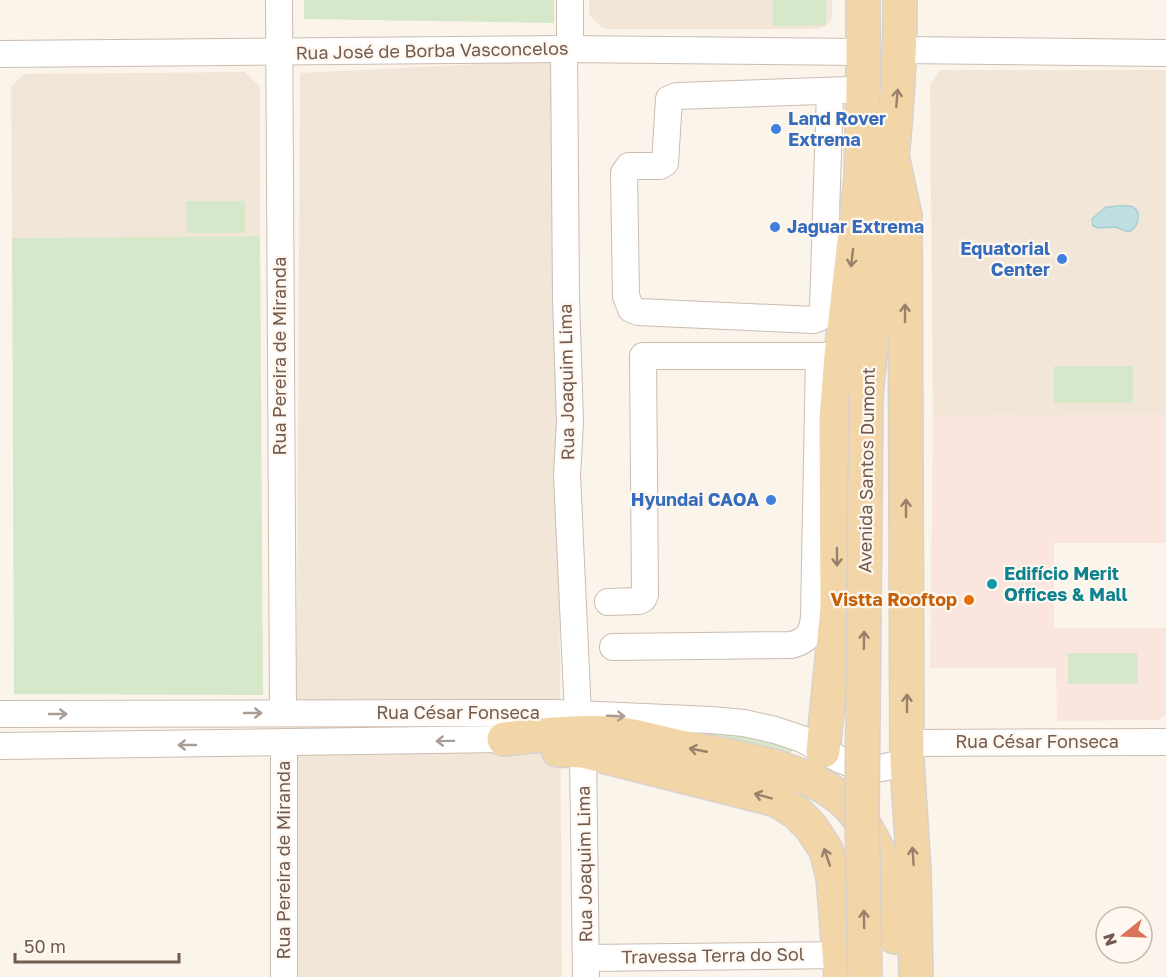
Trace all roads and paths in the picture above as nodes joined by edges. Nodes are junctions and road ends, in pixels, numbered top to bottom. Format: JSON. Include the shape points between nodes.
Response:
{"nodes":[{"id":1,"x":279,"y":0,"type":"edge"},
{"id":2,"x":570,"y":0,"type":"edge"},
{"id":3,"x":863,"y":0,"type":"edge"},
{"id":4,"x":900,"y":0,"type":"edge"},
{"id":5,"x":567,"y":49,"type":"junction"},
{"id":6,"x":900,"y":50,"type":"junction"},
{"id":7,"x":863,"y":52,"type":"junction"},
{"id":8,"x":279,"y":53,"type":"junction"},
{"id":9,"x":1166,"y":53,"type":"edge"},
{"id":10,"x":0,"y":54,"type":"edge"},
{"id":11,"x":863,"y":90,"type":"junction"},
{"id":12,"x":830,"y":91,"type":"junction"},
{"id":13,"x":892,"y":156,"type":"junction"},
{"id":14,"x":830,"y":356,"type":"junction"},
{"id":15,"x":608,"y":602,"type":"dead end"},
{"id":16,"x":613,"y":647,"type":"dead end"},
{"id":17,"x":283,"y":712,"type":"junction"},
{"id":18,"x":0,"y":714,"type":"edge"},
{"id":19,"x":578,"y":714,"type":"junction"},
{"id":20,"x":504,"y":740,"type":"junction"},
{"id":21,"x":1166,"y":742,"type":"edge"},
{"id":22,"x":284,"y":744,"type":"junction"},
{"id":23,"x":0,"y":747,"type":"edge"},
{"id":24,"x":583,"y":751,"type":"junction"},
{"id":25,"x":823,"y":751,"type":"junction"},
{"id":26,"x":907,"y":752,"type":"junction"},
{"id":27,"x":841,"y":966,"type":"edge"},
{"id":28,"x":586,"y":968,"type":"edge"},
{"id":29,"x":284,"y":977,"type":"edge"},
{"id":30,"x":865,"y":977,"type":"edge"},
{"id":31,"x":895,"y":977,"type":"edge"},
{"id":32,"x":916,"y":977,"type":"edge"}],
"edges":[{"from":1,"to":8,"type":"street","name":"Rua Pereira de Miranda"},
{"from":2,"to":5,"type":"street","name":"Rua Joaquim Lima"},
{"from":3,"to":7,"type":"main road","name":"Avenida Santos Dumont"},
{"from":4,"to":6,"type":"main road","name":"Avenida Santos Dumont"},
{"from":5,"to":7,"type":"street","name":"Rua José de Borba Vasconcelos"},
{"from":5,"to":8,"type":"street","name":"Rua José de Borba Vasconcelos"},
{"from":5,"to":19,"type":"street","name":"Rua Joaquim Lima","via":[[567,475]]},
{"from":6,"to":9,"type":"street"},
{"from":13,"to":6,"type":"main road","name":"Avenida Santos Dumont","one_way":true},
{"from":7,"to":11,"type":"main road","name":"Avenida Santos Dumont"},
{"from":8,"to":10,"type":"street","name":"Rua José de Borba Vasconcelos"},
{"from":8,"to":17,"type":"street","name":"Rua Pereira de Miranda"},
{"from":11,"to":12,"type":"street"},
{"from":11,"to":14,"type":"main road","name":"Avenida Santos Dumont","one_way":true,"via":[[861,179]]},
{"from":12,"to":12,"type":"street","via":[[669,99],[665,164],[628,166],[624,173],[626,296],[631,309],[819,318],[824,309]]},
{"from":26,"to":13,"type":"main road","one_way":true,"via":[[905,216]]},
{"from":30,"to":13,"type":"main road","name":"Avenida Santos Dumont","one_way":true,"bridge":true,"via":[[861,814],[866,395]]},
{"from":14,"to":15,"type":"street","via":[[643,356],[645,595],[639,600]]},
{"from":14,"to":16,"type":"street","via":[[813,630],[808,638],[791,645]]},
{"from":14,"to":25,"type":"main road","name":"Avenida Santos Dumont","one_way":true,"via":[[836,420],[837,608]]},
{"from":18,"to":17,"type":"street","name":"Rua César Fonseca","one_way":true},
{"from":17,"to":19,"type":"street","name":"Rua César Fonseca"},
{"from":19,"to":25,"type":"street","name":"Rua César Fonseca","one_way":true,"via":[[744,723],[775,730]]},
{"from":20,"to":22,"type":"street","name":"Rua César Fonseca","one_way":true},
{"from":20,"to":24,"type":"main road","via":[[546,749]]},
{"from":31,"to":20,"type":"main road","one_way":true,"via":[[894,905],[878,853],[869,832],[849,806],[814,782],[757,763],[614,733],[549,734]]},
{"from":21,"to":26,"type":"street","name":"Rua César Fonseca"},
{"from":22,"to":23,"type":"street","name":"Rua César Fonseca","one_way":true},
{"from":22,"to":29,"type":"street","name":"Rua Pereira de Miranda"},
{"from":27,"to":24,"type":"main road","one_way":true,"via":[[833,876],[826,850],[812,827],[797,813],[777,800]]},
{"from":24,"to":28,"type":"street","name":"Rua Joaquim Lima"},
{"from":25,"to":26,"type":"street","name":"Rua César Fonseca","via":[[859,767],[881,768]]},
{"from":32,"to":26,"type":"main road","one_way":true},
{"from":27,"to":28,"type":"street","name":"Travessa Terra do Sol"}]}
